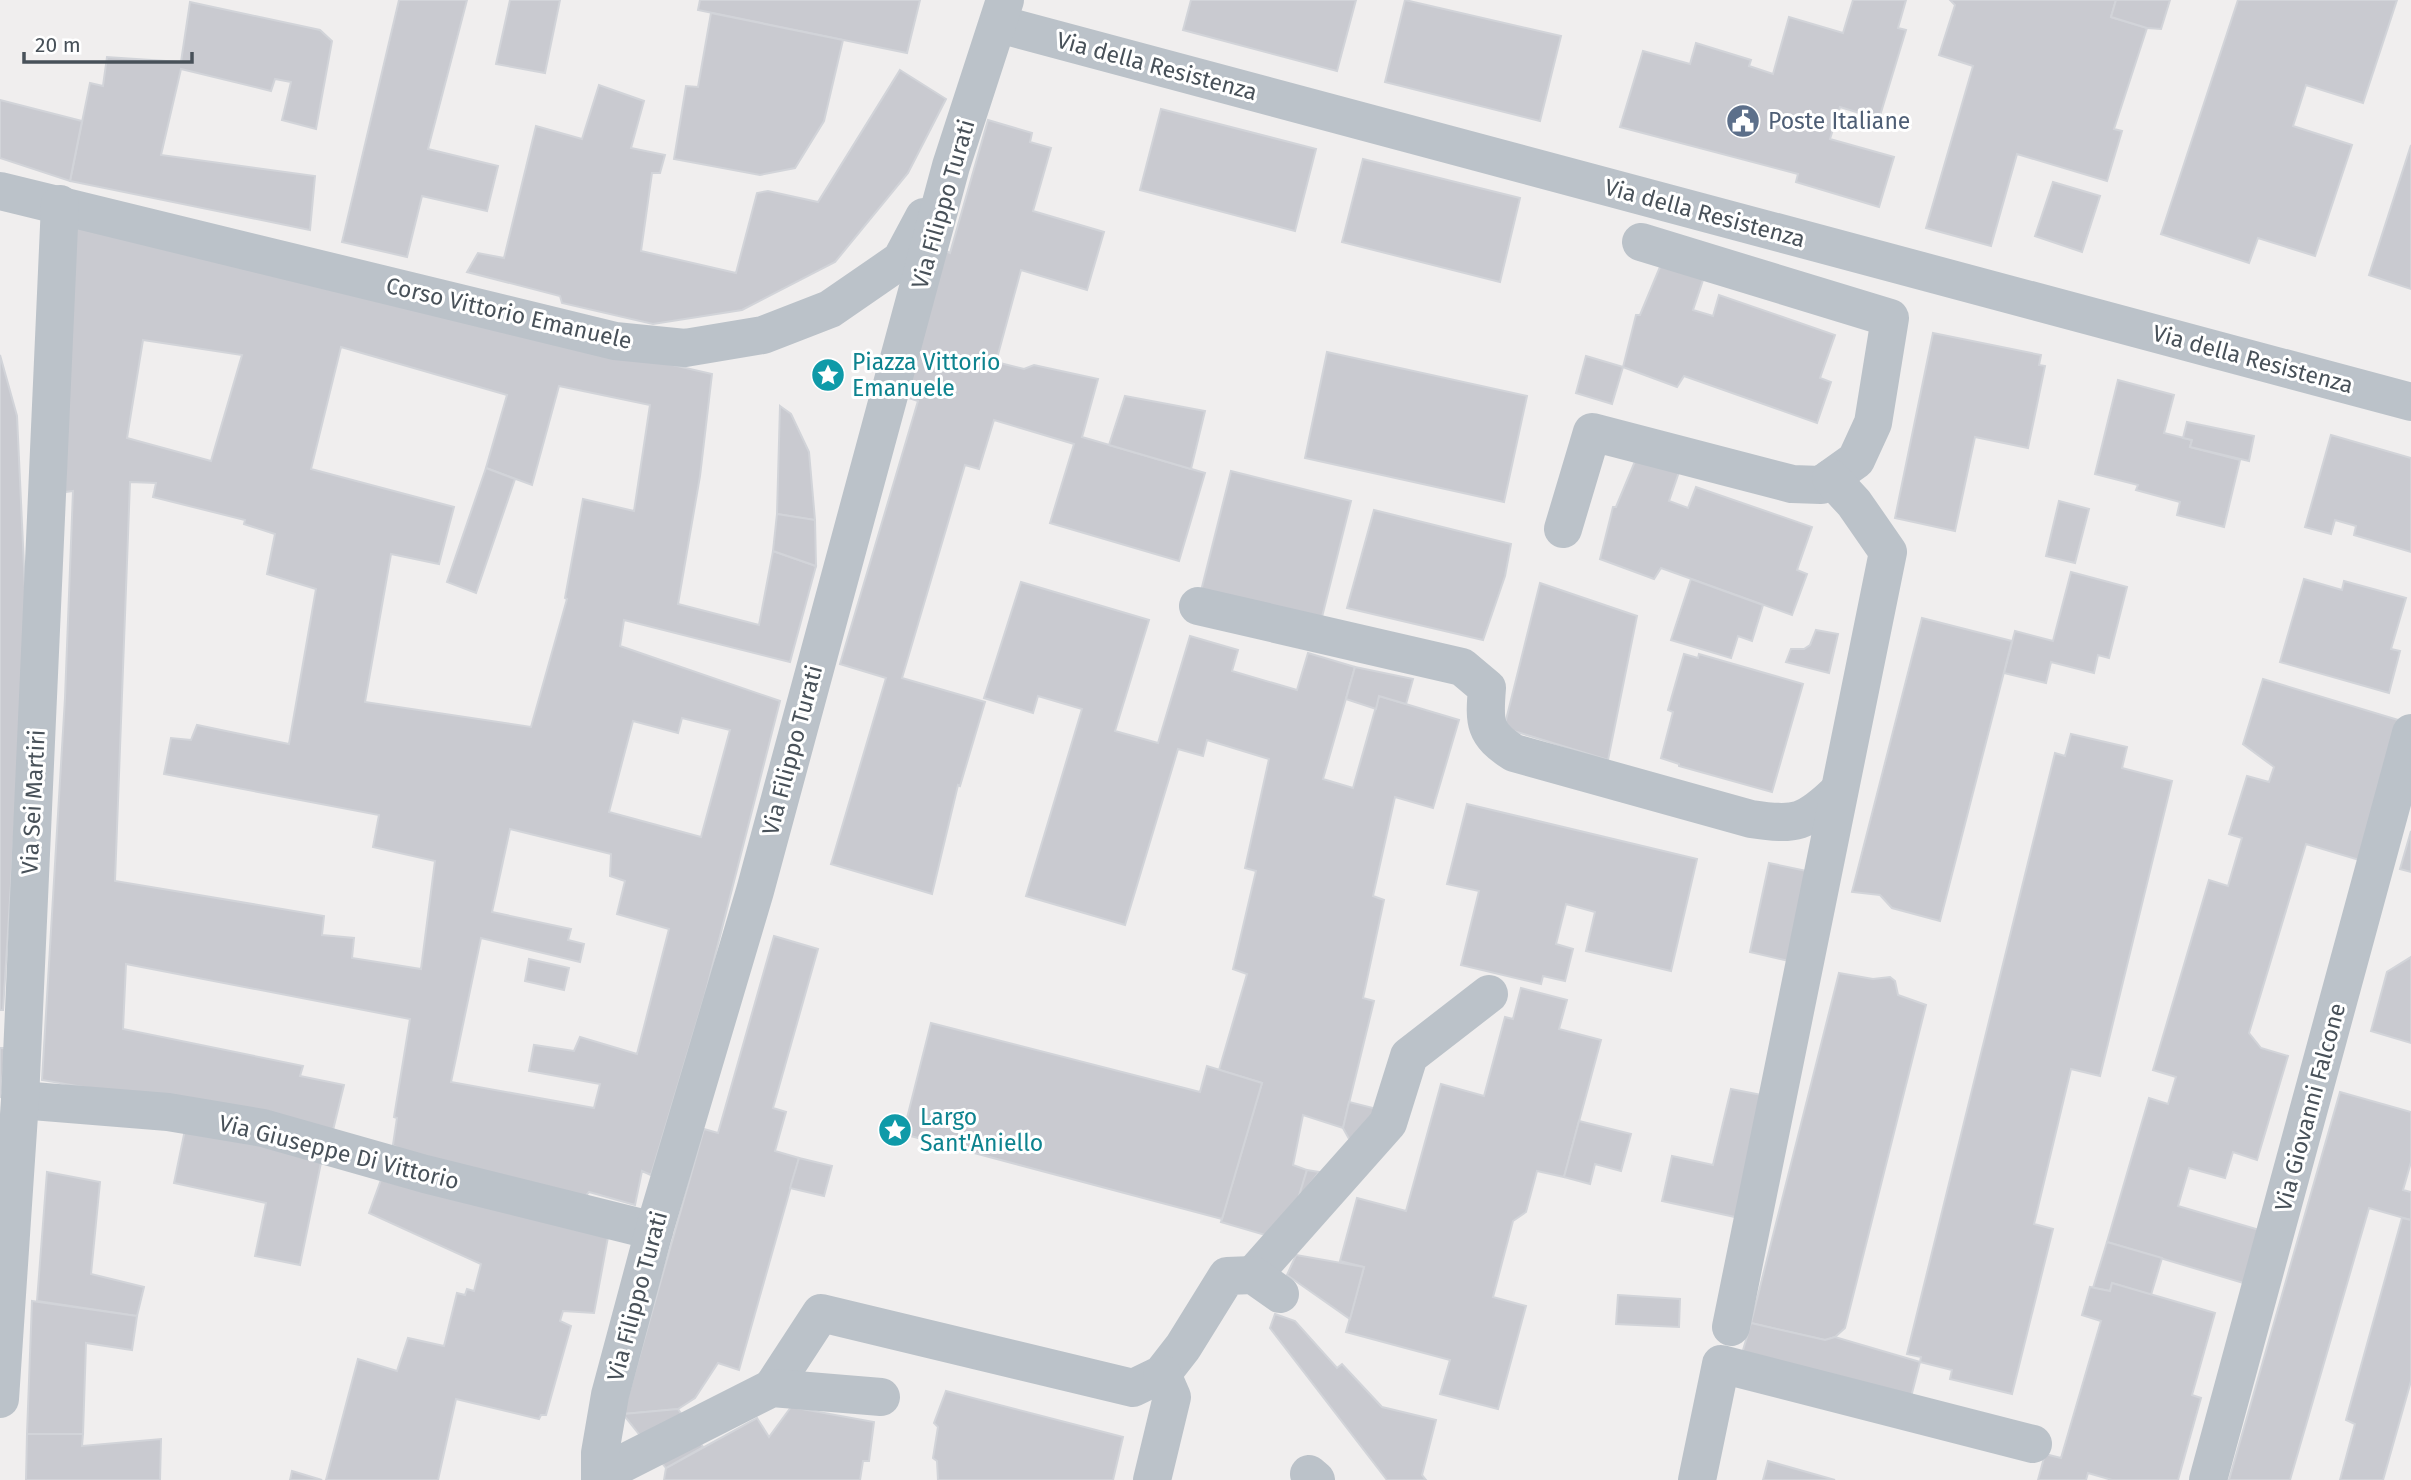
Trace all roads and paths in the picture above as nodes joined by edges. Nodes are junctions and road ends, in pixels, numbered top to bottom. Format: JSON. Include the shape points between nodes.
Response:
{"nodes":[{"id":1,"x":1002,"y":12,"type":"edge"},
{"id":2,"x":951,"y":166,"type":"junction"},
{"id":3,"x":0,"y":191,"type":"edge"},
{"id":4,"x":60,"y":204,"type":"junction"},
{"id":5,"x":1641,"y":242,"type":"dead end"},
{"id":6,"x":1907,"y":267,"type":"junction"},
{"id":7,"x":1890,"y":318,"type":"junction"},
{"id":8,"x":2411,"y":402,"type":"edge"},
{"id":9,"x":1831,"y":478,"type":"junction"},
{"id":10,"x":1563,"y":529,"type":"dead end"},
{"id":11,"x":1198,"y":606,"type":"dead end"},
{"id":12,"x":2411,"y":733,"type":"edge"},
{"id":13,"x":1839,"y":791,"type":"junction"},
{"id":14,"x":1489,"y":994,"type":"dead end"},
{"id":15,"x":20,"y":1100,"type":"junction"},
{"id":16,"x":654,"y":1231,"type":"junction"},
{"id":17,"x":1731,"y":1327,"type":"dead end"},
{"id":18,"x":1162,"y":1374,"type":"junction"},
{"id":19,"x":772,"y":1388,"type":"junction"},
{"id":20,"x":881,"y":1397,"type":"dead end"},
{"id":21,"x":0,"y":1399,"type":"edge"},
{"id":22,"x":2033,"y":1444,"type":"dead end"},
{"id":23,"x":600,"y":1478,"type":"edge"},
{"id":24,"x":1152,"y":1480,"type":"edge"},
{"id":25,"x":1698,"y":1480,"type":"edge"},
{"id":26,"x":2208,"y":1480,"type":"edge"}],
"edges":[{"from":1,"to":2,"type":"street","name":"Via Filippo Turati"},
{"from":1,"to":6,"type":"street","name":"Via della Resistenza"},
{"from":2,"to":4,"type":"street","name":"Corso Vittorio Emanuele","via":[[901,260],[830,309],[763,335],[685,348],[615,341]]},
{"from":2,"to":16,"type":"street","name":"Via Filippo Turati","via":[[755,891]]},
{"from":3,"to":4,"type":"street","name":"Corso Vittorio Emanuele"},
{"from":4,"to":15,"type":"street","name":"Via Sei Martiri"},
{"from":5,"to":7,"type":"street"},
{"from":6,"to":7,"type":"street"},
{"from":6,"to":8,"type":"street","name":"Via della Resistenza"},
{"from":7,"to":9,"type":"street","via":[[1873,423],[1856,460]]},
{"from":9,"to":10,"type":"street","via":[[1821,485],[1792,484],[1592,432]]},
{"from":9,"to":13,"type":"street","via":[[1888,552]]},
{"from":11,"to":13,"type":"street","via":[[1462,667],[1487,688],[1485,714],[1493,740],[1514,754],[1785,825],[1816,814]]},
{"from":12,"to":26,"type":"street","name":"Via Giovanni Falcone"},
{"from":13,"to":17,"type":"street"},
{"from":14,"to":18,"type":"street","via":[[1409,1056],[1388,1123],[1266,1285],[1227,1276]]},
{"from":15,"to":16,"type":"street","name":"Via Giuseppe Di Vittorio","via":[[168,1112],[263,1128]]},
{"from":15,"to":21,"type":"street","name":"Via Sei Martiri"},
{"from":16,"to":23,"type":"street","name":"Via Filippo Turati","via":[[610,1395]]},
{"from":18,"to":19,"type":"street","via":[[1133,1388],[821,1313]]},
{"from":18,"to":24,"type":"street","via":[[1172,1397]]},
{"from":19,"to":20,"type":"street"},
{"from":19,"to":23,"type":"street"},
{"from":22,"to":25,"type":"street","via":[[1721,1364]]}]}
